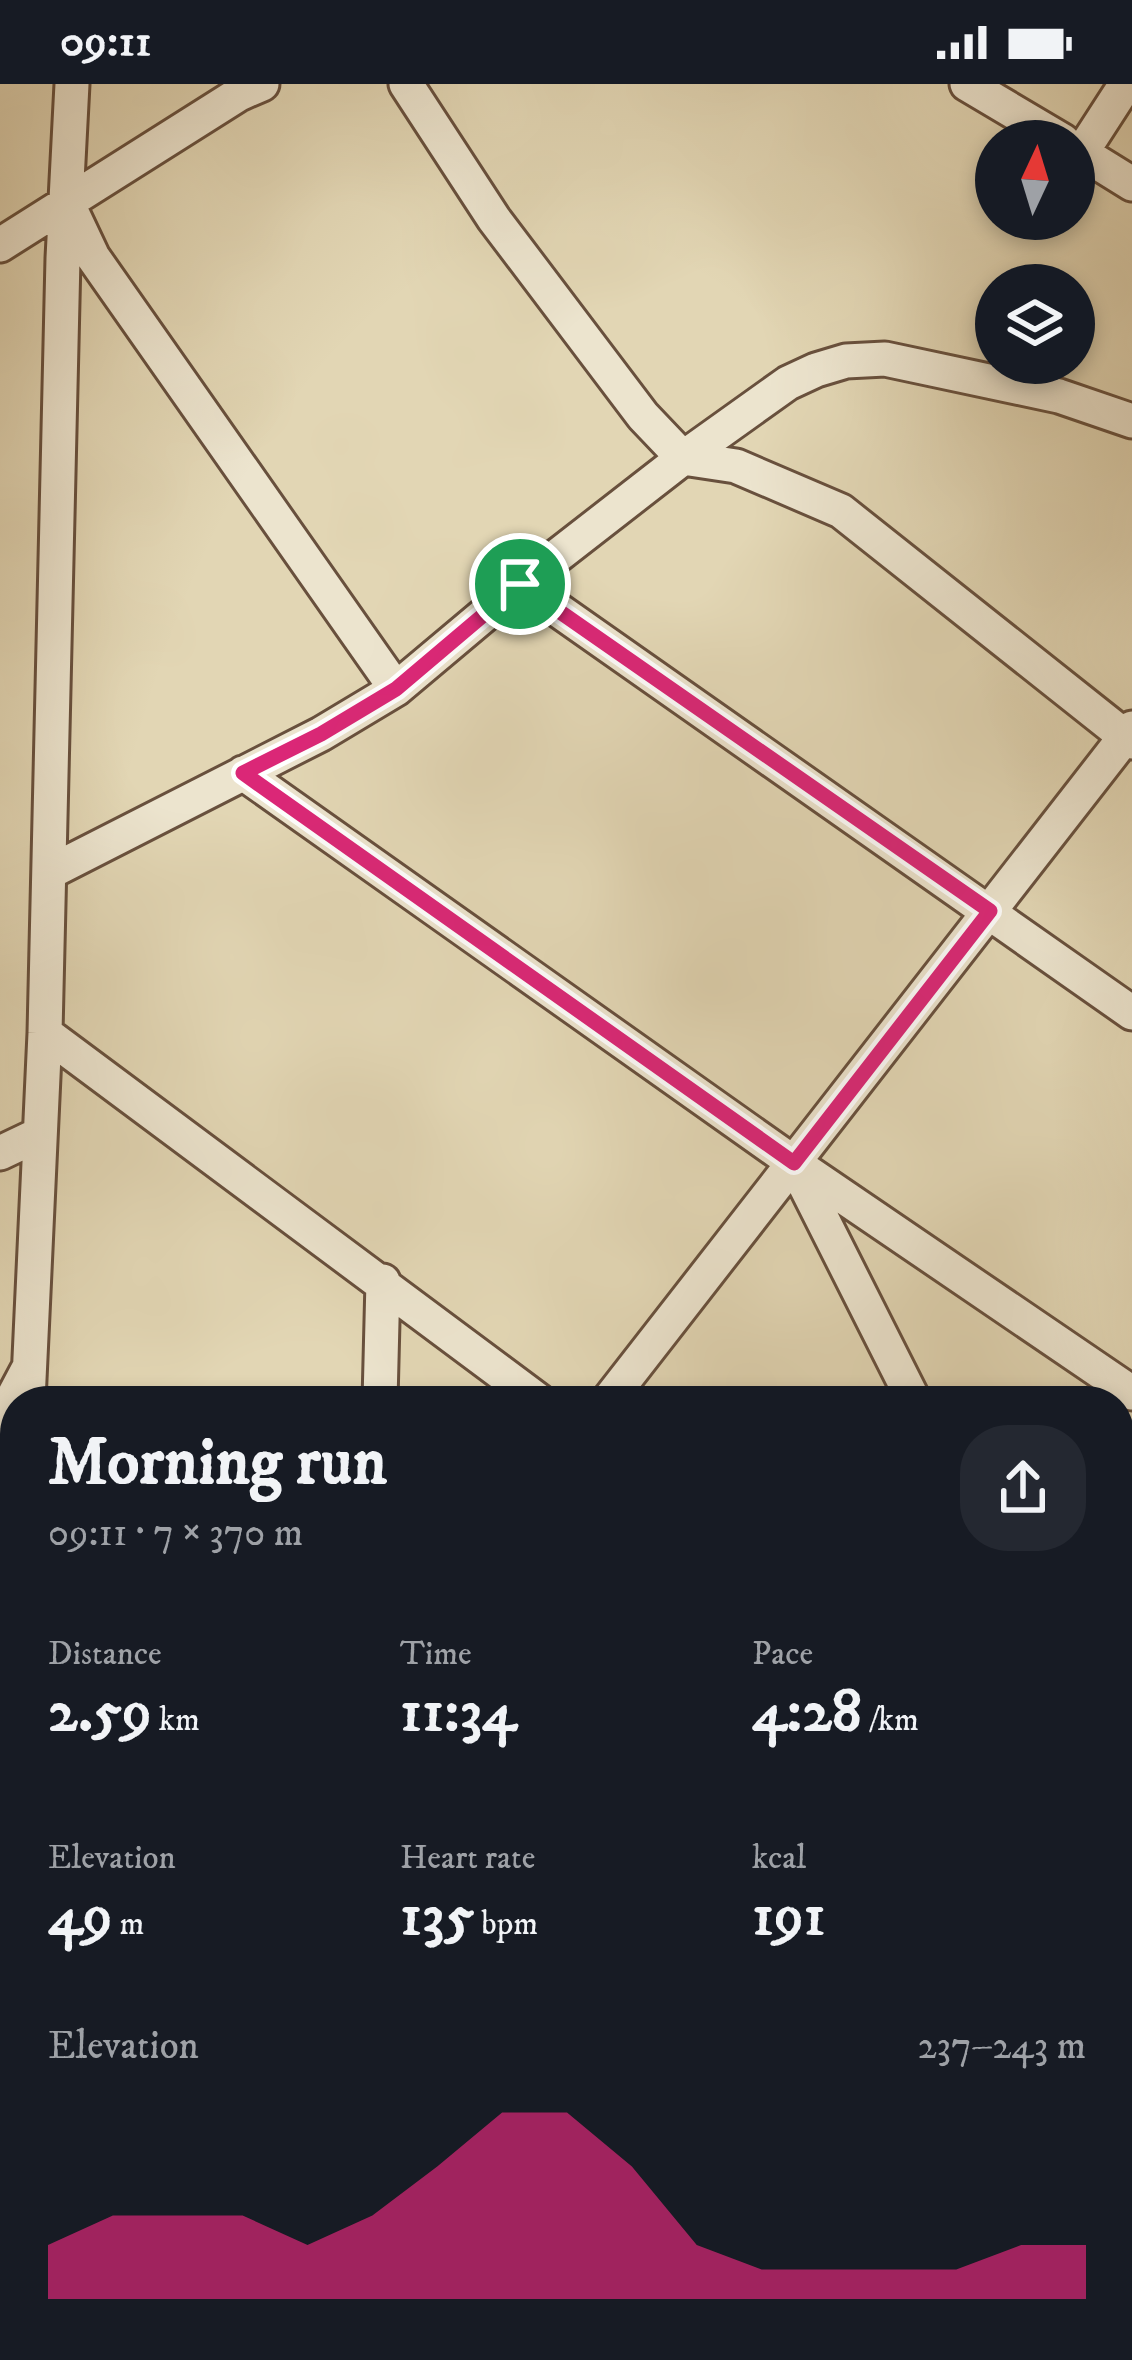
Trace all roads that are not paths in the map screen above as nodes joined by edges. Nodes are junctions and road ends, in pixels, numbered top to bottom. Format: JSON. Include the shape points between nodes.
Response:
{"nodes":[{"id":1,"x":72,"y":84,"type":"edge"},
{"id":2,"x":262,"y":84,"type":"edge"},
{"id":3,"x":406,"y":84,"type":"edge"},
{"id":4,"x":968,"y":84,"type":"edge"},
{"id":5,"x":1126,"y":84,"type":"edge"},
{"id":6,"x":1028,"y":120,"type":"edge"},
{"id":7,"x":1095,"y":121,"type":"edge"},
{"id":8,"x":1095,"y":161,"type":"edge"},
{"id":9,"x":1132,"y":184,"type":"edge"},
{"id":10,"x":68,"y":204,"type":"junction"},
{"id":11,"x":0,"y":245,"type":"edge"},
{"id":12,"x":1132,"y":421,"type":"edge"},
{"id":13,"x":683,"y":458,"type":"junction"},
{"id":14,"x":520,"y":584,"type":"junction"},
{"id":15,"x":396,"y":689,"type":"junction"},
{"id":16,"x":1130,"y":736,"type":"edge"},
{"id":17,"x":243,"y":773,"type":"junction"},
{"id":18,"x":50,"y":872,"type":"junction"},
{"id":19,"x":990,"y":911,"type":"junction"},
{"id":20,"x":1132,"y":1013,"type":"edge"},
{"id":21,"x":45,"y":1033,"type":"junction"},
{"id":22,"x":40,"y":1134,"type":"junction"},
{"id":23,"x":0,"y":1153,"type":"edge"},
{"id":24,"x":794,"y":1163,"type":"junction"},
{"id":25,"x":383,"y":1281,"type":"junction"},
{"id":26,"x":28,"y":1385,"type":"edge"},
{"id":27,"x":380,"y":1386,"type":"edge"},
{"id":28,"x":520,"y":1386,"type":"edge"},
{"id":29,"x":620,"y":1386,"type":"edge"},
{"id":30,"x":906,"y":1386,"type":"edge"},
{"id":31,"x":1120,"y":1386,"type":"edge"}],
"edges":[{"from":1,"to":10,"type":"street"},
{"from":2,"to":10,"type":"street"},
{"from":3,"to":13,"type":"street","via":[[494,219]]},
{"from":4,"to":6,"type":"street"},
{"from":5,"to":7,"type":"street"},
{"from":8,"to":9,"type":"street"},
{"from":10,"to":11,"type":"street"},
{"from":10,"to":15,"type":"street","via":[[93,257]]},
{"from":10,"to":18,"type":"street"},
{"from":12,"to":13,"type":"street","via":[[947,370],[846,361],[788,382]]},
{"from":13,"to":14,"type":"street"},
{"from":13,"to":16,"type":"street","via":[[736,466],[841,511]]},
{"from":14,"to":15,"type":"street"},
{"from":14,"to":19,"type":"street"},
{"from":15,"to":17,"type":"street"},
{"from":16,"to":19,"type":"street"},
{"from":17,"to":18,"type":"street"},
{"from":17,"to":24,"type":"street"},
{"from":18,"to":21,"type":"street"},
{"from":19,"to":20,"type":"street"},
{"from":19,"to":24,"type":"street"},
{"from":21,"to":22,"type":"street"},
{"from":21,"to":25,"type":"street"},
{"from":22,"to":23,"type":"street"},
{"from":22,"to":26,"type":"street"},
{"from":24,"to":29,"type":"street"},
{"from":24,"to":30,"type":"street"},
{"from":24,"to":31,"type":"street"},
{"from":25,"to":27,"type":"street"},
{"from":25,"to":28,"type":"street"}]}
